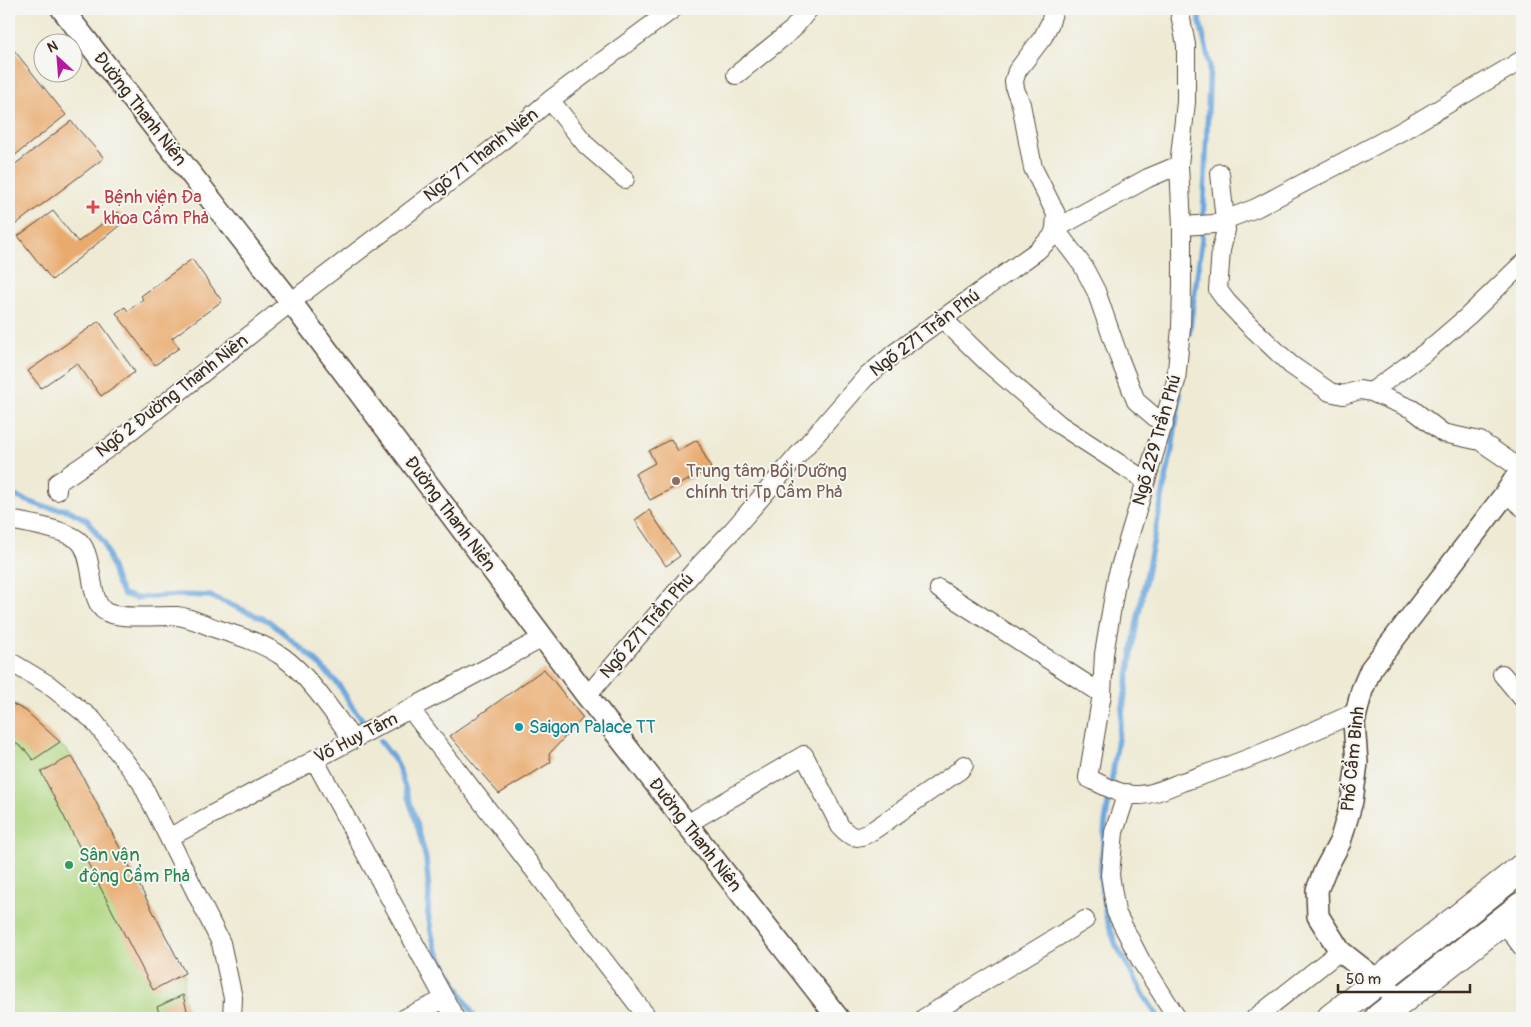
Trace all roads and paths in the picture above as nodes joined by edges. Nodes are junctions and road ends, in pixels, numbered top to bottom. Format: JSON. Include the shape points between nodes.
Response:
{"nodes":[{"id":1,"x":62,"y":9,"type":"edge"},
{"id":2,"x":672,"y":9,"type":"edge"},
{"id":3,"x":809,"y":9,"type":"edge"},
{"id":4,"x":1054,"y":9,"type":"edge"},
{"id":5,"x":1178,"y":9,"type":"edge"},
{"id":6,"x":1522,"y":60,"type":"edge"},
{"id":7,"x":736,"y":75,"type":"dead end"},
{"id":8,"x":550,"y":100,"type":"junction"},
{"id":9,"x":1179,"y":165,"type":"junction"},
{"id":10,"x":1220,"y":173,"type":"dead end"},
{"id":11,"x":625,"y":179,"type":"dead end"},
{"id":12,"x":1226,"y":221,"type":"junction"},
{"id":13,"x":1195,"y":225,"type":"junction"},
{"id":14,"x":1055,"y":229,"type":"junction"},
{"id":15,"x":1522,"y":264,"type":"edge"},
{"id":16,"x":291,"y":302,"type":"junction"},
{"id":17,"x":942,"y":318,"type":"junction"},
{"id":18,"x":1371,"y":392,"type":"junction"},
{"id":19,"x":1164,"y":425,"type":"junction"},
{"id":20,"x":1522,"y":468,"type":"edge"},
{"id":21,"x":1146,"y":481,"type":"junction"},
{"id":22,"x":56,"y":491,"type":"dead end"},
{"id":23,"x":1506,"y":493,"type":"junction"},
{"id":24,"x":1522,"y":507,"type":"edge"},
{"id":25,"x":9,"y":520,"type":"edge"},
{"id":26,"x":938,"y":589,"type":"dead end"},
{"id":27,"x":543,"y":638,"type":"junction"},
{"id":28,"x":9,"y":661,"type":"edge"},
{"id":29,"x":1502,"y":674,"type":"dead end"},
{"id":30,"x":1102,"y":694,"type":"junction"},
{"id":31,"x":587,"y":696,"type":"junction"},
{"id":32,"x":1522,"y":698,"type":"edge"},
{"id":33,"x":411,"y":710,"type":"junction"},
{"id":34,"x":1356,"y":712,"type":"junction"},
{"id":35,"x":354,"y":740,"type":"junction"},
{"id":36,"x":314,"y":759,"type":"junction"},
{"id":37,"x":964,"y":765,"type":"dead end"},
{"id":38,"x":1123,"y":792,"type":"junction"},
{"id":39,"x":687,"y":824,"type":"junction"},
{"id":40,"x":170,"y":837,"type":"junction"},
{"id":41,"x":1522,"y":868,"type":"edge"},
{"id":42,"x":1512,"y":913,"type":"edge"},
{"id":43,"x":1085,"y":920,"type":"dead end"},
{"id":44,"x":1522,"y":947,"type":"edge"},
{"id":45,"x":1340,"y":951,"type":"junction"},
{"id":46,"x":1377,"y":981,"type":"junction"},
{"id":47,"x":445,"y":999,"type":"junction"},
{"id":48,"x":1402,"y":1000,"type":"junction"},
{"id":49,"x":232,"y":1018,"type":"edge"},
{"id":50,"x":405,"y":1018,"type":"edge"},
{"id":51,"x":455,"y":1018,"type":"edge"},
{"id":52,"x":648,"y":1018,"type":"edge"},
{"id":53,"x":838,"y":1018,"type":"edge"},
{"id":54,"x":924,"y":1018,"type":"edge"},
{"id":55,"x":1177,"y":1018,"type":"edge"},
{"id":56,"x":1255,"y":1018,"type":"edge"},
{"id":57,"x":1331,"y":1018,"type":"edge"},
{"id":58,"x":1379,"y":1018,"type":"edge"}],
"edges":[{"from":1,"to":16,"type":"street","name":"Đường Thanh Niên"},
{"from":2,"to":8,"type":"street","name":"Ngõ 71 Thanh Niên"},
{"from":3,"to":7,"type":"street","via":[[792,30]]},
{"from":4,"to":14,"type":"street","via":[[1043,37],[1018,70],[1014,81],[1032,168],[1056,214]]},
{"from":5,"to":9,"type":"street","name":"Ngõ 229 Trần Phú","via":[[1186,44],[1186,92]]},
{"from":6,"to":12,"type":"street","via":[[1402,131]]},
{"from":8,"to":11,"type":"street","via":[[587,146]]},
{"from":8,"to":16,"type":"street","name":"Ngõ 71 Thanh Niên","via":[[495,147]]},
{"from":9,"to":13,"type":"street","name":"Ngõ 229 Trần Phú"},
{"from":9,"to":14,"type":"street","via":[[1148,178]]},
{"from":10,"to":12,"type":"street"},
{"from":12,"to":13,"type":"street"},
{"from":12,"to":18,"type":"street","via":[[1218,290],[1226,302],[1291,365],[1330,392]]},
{"from":13,"to":19,"type":"street","name":"Ngõ 229 Trần Phú","via":[[1176,381]]},
{"from":14,"to":17,"type":"street","name":"Ngõ 271 Trần Phú","via":[[1052,237],[1037,251]]},
{"from":14,"to":19,"type":"street","via":[[1083,266],[1096,291],[1136,402]]},
{"from":15,"to":18,"type":"street","via":[[1426,352]]},
{"from":16,"to":22,"type":"street","name":"Ngõ 2 Đường Thanh Niên","via":[[113,445],[57,484]]},
{"from":16,"to":27,"type":"street","name":"Đường Thanh Niên"},
{"from":17,"to":21,"type":"street","via":[[989,364],[1060,425]]},
{"from":17,"to":31,"type":"street","name":"Ngõ 271 Trần Phú","via":[[866,378]]},
{"from":18,"to":20,"type":"street","via":[[1412,409],[1443,434],[1480,441]]},
{"from":19,"to":21,"type":"street","name":"Ngõ 229 Trần Phú"},
{"from":20,"to":23,"type":"street","name":"Phố Cẩm Bình"},
{"from":21,"to":30,"type":"street","name":"Ngõ 229 Trần Phú","via":[[1117,577],[1104,654]]},
{"from":23,"to":24,"type":"street"},
{"from":23,"to":34,"type":"street","name":"Phố Cẩm Bình","via":[[1371,669]]},
{"from":25,"to":35,"type":"street","via":[[40,525],[79,540],[88,556],[95,594],[105,611],[120,615],[180,616],[249,639],[282,656],[301,672]]},
{"from":26,"to":30,"type":"street"},
{"from":27,"to":31,"type":"street","name":"Đường Thanh Niên"},
{"from":27,"to":33,"type":"street","name":"Võ Huy Tâm"},
{"from":28,"to":40,"type":"street","via":[[49,685],[93,720],[141,782]]},
{"from":29,"to":32,"type":"street"},
{"from":30,"to":38,"type":"street","name":"Ngõ 229 Trần Phú","via":[[1094,781]]},
{"from":31,"to":39,"type":"street","name":"Đường Thanh Niên"},
{"from":33,"to":35,"type":"street","name":"Võ Huy Tâm"},
{"from":33,"to":52,"type":"street"},
{"from":34,"to":38,"type":"street","via":[[1221,770],[1138,795]]},
{"from":34,"to":45,"type":"street","name":"Phố Cẩm Bình","via":[[1352,801],[1340,842],[1317,890],[1318,916]]},
{"from":35,"to":36,"type":"street","name":"Võ Huy Tâm"},
{"from":36,"to":40,"type":"street","name":"Võ Huy Tâm"},
{"from":36,"to":47,"type":"street"},
{"from":37,"to":39,"type":"street","via":[[875,828],[855,838],[840,826],[804,755]]},
{"from":38,"to":55,"type":"street","via":[[1114,832],[1110,874],[1116,912],[1141,961]]},
{"from":39,"to":53,"type":"street","name":"Đường Thanh Niên"},
{"from":40,"to":49,"type":"street","via":[[221,943],[233,998]]},
{"from":41,"to":46,"type":"highway"},
{"from":42,"to":44,"type":"street"},
{"from":42,"to":48,"type":"highway"},
{"from":43,"to":54,"type":"street"},
{"from":45,"to":46,"type":"street","name":"Phố Cẩm Bình"},
{"from":45,"to":56,"type":"street"},
{"from":46,"to":48,"type":"street","name":"Phố Cẩm Bình"},
{"from":46,"to":57,"type":"highway"},
{"from":47,"to":50,"type":"street"},
{"from":47,"to":51,"type":"street"},
{"from":48,"to":58,"type":"highway"}]}
